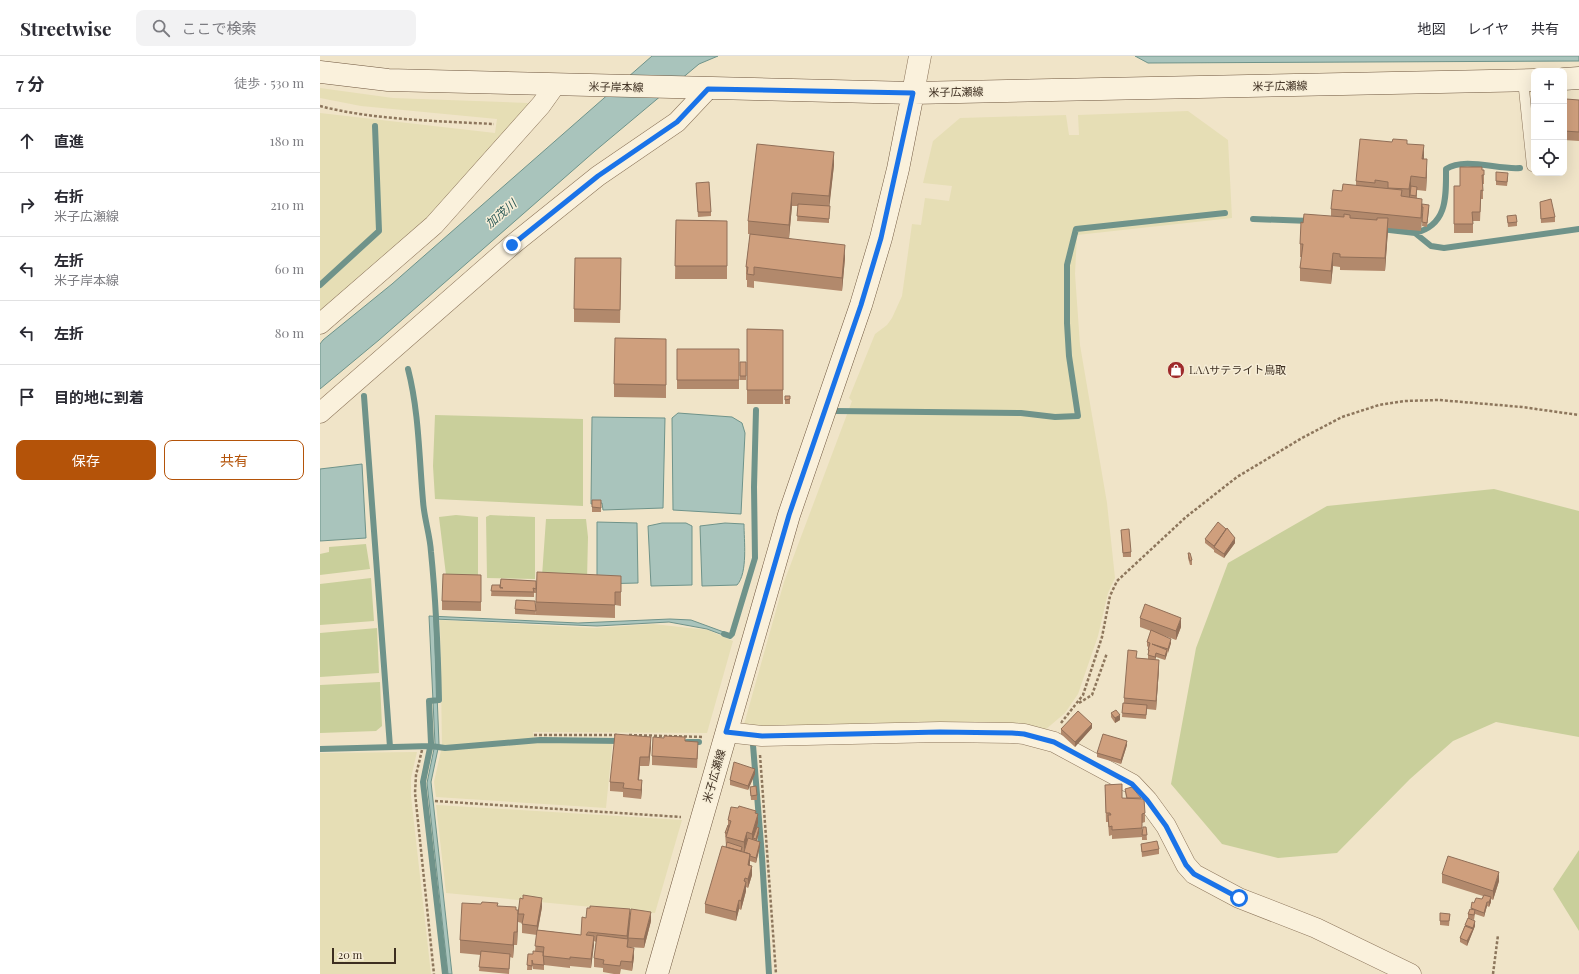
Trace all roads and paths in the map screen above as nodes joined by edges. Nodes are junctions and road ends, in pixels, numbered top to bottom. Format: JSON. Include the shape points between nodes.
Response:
{"nodes":[{"id":1,"x":920,"y":56,"type":"edge"},
{"id":2,"x":320,"y":72,"type":"edge"},
{"id":3,"x":1579,"y":78,"type":"edge"},
{"id":4,"x":1567,"y":79,"type":"edge"},
{"id":5,"x":1528,"y":80,"type":"edge"},
{"id":6,"x":556,"y":84,"type":"junction"},
{"id":7,"x":708,"y":89,"type":"junction"},
{"id":8,"x":913,"y":93,"type":"junction"},
{"id":9,"x":320,"y":106,"type":"edge"},
{"id":10,"x":494,"y":124,"type":"dead end"},
{"id":11,"x":1531,"y":144,"type":"edge"},
{"id":12,"x":320,"y":324,"type":"edge"},
{"id":13,"x":320,"y":413,"type":"edge"},
{"id":14,"x":1579,"y":415,"type":"edge"},
{"id":15,"x":1107,"y":653,"type":"dead end"},
{"id":16,"x":1077,"y":704,"type":"junction"},
{"id":17,"x":534,"y":735,"type":"dead end"},
{"id":18,"x":620,"y":735,"type":"edge"},
{"id":19,"x":628,"y":736,"type":"edge"},
{"id":20,"x":725,"y":736,"type":"junction"},
{"id":21,"x":1044,"y":739,"type":"junction"},
{"id":22,"x":759,"y":747,"type":"dead end"},
{"id":23,"x":422,"y":750,"type":"dead end"},
{"id":24,"x":435,"y":801,"type":"dead end"},
{"id":25,"x":701,"y":819,"type":"junction"},
{"id":26,"x":1498,"y":935,"type":"dead end"},
{"id":27,"x":434,"y":974,"type":"edge"},
{"id":28,"x":657,"y":974,"type":"edge"},
{"id":29,"x":776,"y":974,"type":"edge"},
{"id":30,"x":1411,"y":974,"type":"edge"},
{"id":31,"x":1493,"y":974,"type":"edge"}],
"edges":[{"from":1,"to":8,"type":"main road"},
{"from":2,"to":6,"type":"main road","name":"米子岸本線","via":[[388,80]]},
{"from":3,"to":4,"type":"main road"},
{"from":5,"to":8,"type":"main road","name":"米子広瀬線"},
{"from":5,"to":11,"type":"lane"},
{"from":6,"to":7,"type":"main road","name":"米子岸本線"},
{"from":6,"to":12,"type":"street","via":[[541,106],[434,225]]},
{"from":7,"to":8,"type":"main road","name":"米子岸本線"},
{"from":7,"to":13,"type":"street","via":[[677,122],[598,176],[512,245]]},
{"from":8,"to":20,"type":"main road","name":"米子広瀬線","via":[[881,238],[861,305],[789,515]]},
{"from":9,"to":10,"type":"path","via":[[333,110],[408,118]]},
{"from":14,"to":16,"type":"path","via":[[1439,400],[1404,401],[1379,405],[1342,417],[1302,438],[1237,476],[1186,517],[1117,581],[1110,596],[1102,637],[1083,695]]},
{"from":15,"to":16,"type":"path","via":[[1092,695]]},
{"from":16,"to":21,"type":"path","via":[[1065,720]]},
{"from":17,"to":18,"type":"path"},
{"from":19,"to":20,"type":"path"},
{"from":20,"to":21,"type":"street","via":[[940,732],[1012,733]]},
{"from":20,"to":25,"type":"main road","name":"米子広瀬線"},
{"from":21,"to":30,"type":"street","via":[[1132,784],[1166,826],[1186,865],[1194,874],[1239,898],[1316,928]]},
{"from":22,"to":29,"type":"path"},
{"from":23,"to":27,"type":"path","via":[[415,793]]},
{"from":24,"to":25,"type":"path"},
{"from":25,"to":28,"type":"main road","name":"米子広瀬線"},
{"from":26,"to":31,"type":"path"}]}
